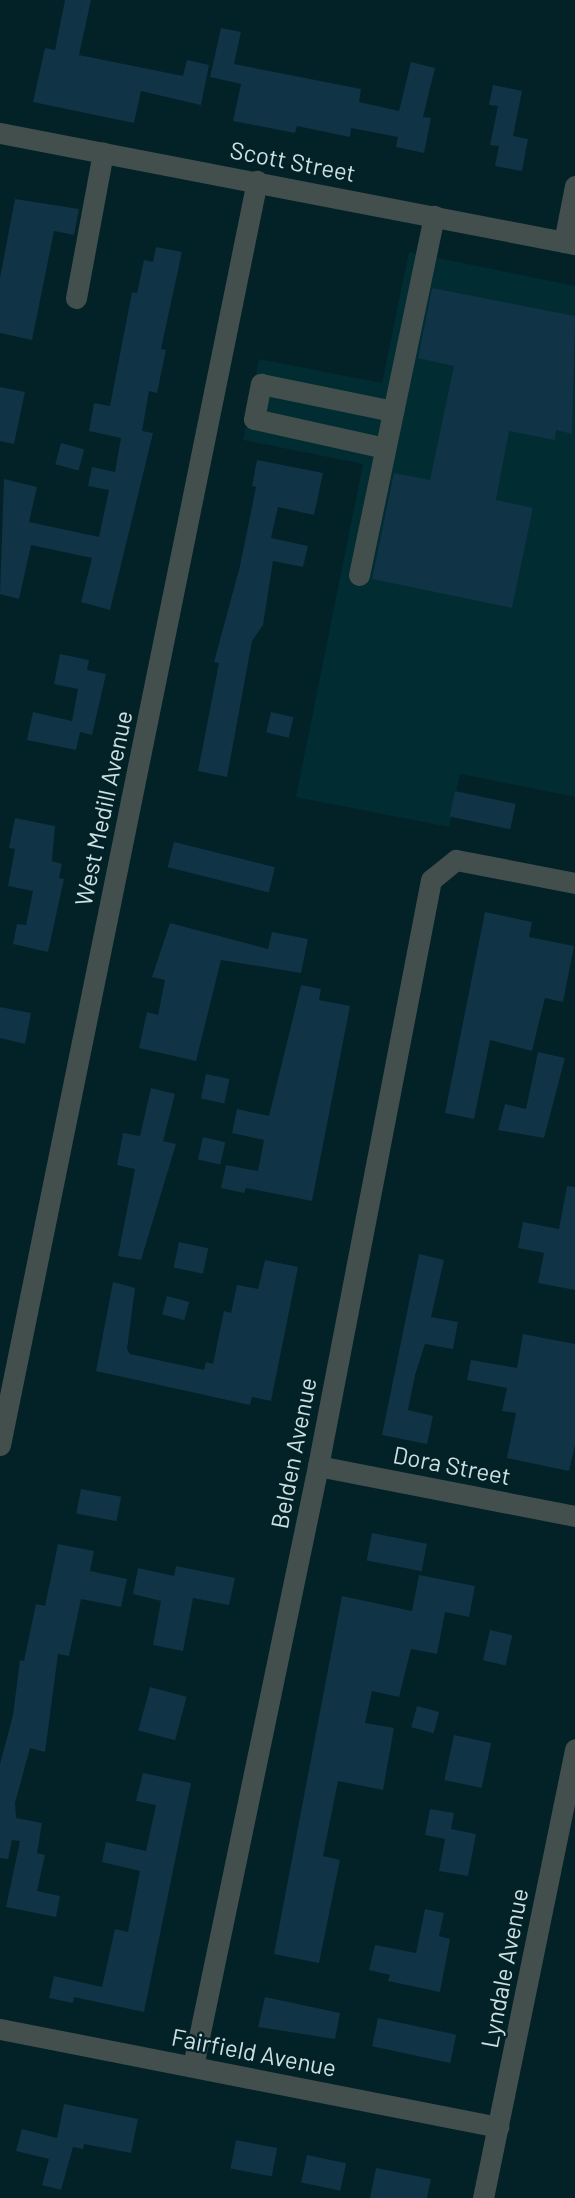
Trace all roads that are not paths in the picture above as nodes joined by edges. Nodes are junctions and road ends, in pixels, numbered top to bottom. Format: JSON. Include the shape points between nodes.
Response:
{"nodes":[{"id":1,"x":0,"y":133,"type":"edge"},
{"id":2,"x":103,"y":152,"type":"junction"},
{"id":3,"x":257,"y":181,"type":"junction"},
{"id":4,"x":575,"y":186,"type":"edge"},
{"id":5,"x":433,"y":216,"type":"junction"},
{"id":6,"x":569,"y":243,"type":"edge"},
{"id":7,"x":76,"y":298,"type":"dead end"},
{"id":8,"x":393,"y":411,"type":"junction"},
{"id":9,"x":385,"y":448,"type":"junction"},
{"id":10,"x":359,"y":575,"type":"dead end"},
{"id":11,"x":575,"y":883,"type":"edge"},
{"id":12,"x":5,"y":1397,"type":"edge"},
{"id":13,"x":0,"y":1445,"type":"edge"},
{"id":14,"x":318,"y":1466,"type":"junction"},
{"id":15,"x":575,"y":1516,"type":"edge"},
{"id":16,"x":575,"y":1749,"type":"edge"},
{"id":17,"x":0,"y":2029,"type":"edge"},
{"id":18,"x":193,"y":2066,"type":"junction"},
{"id":19,"x":498,"y":2127,"type":"junction"},
{"id":20,"x":483,"y":2198,"type":"edge"}],
"edges":[{"from":1,"to":2,"type":"street","name":"Scott Street"},
{"from":2,"to":3,"type":"street","name":"Scott Street"},
{"from":2,"to":7,"type":"street"},
{"from":3,"to":5,"type":"street","name":"Scott Street"},
{"from":3,"to":12,"type":"street","name":"West Medill Avenue"},
{"from":4,"to":6,"type":"street"},
{"from":5,"to":6,"type":"street","name":"Scott Street"},
{"from":5,"to":8,"type":"street"},
{"from":8,"to":9,"type":"street"},
{"from":8,"to":9,"type":"street","via":[[261,384],[254,419]]},
{"from":9,"to":10,"type":"street"},
{"from":11,"to":14,"type":"street","name":"Belden Avenue","via":[[456,860],[431,880]]},
{"from":12,"to":13,"type":"street","name":"West Medill Avenue"},
{"from":14,"to":15,"type":"street","name":"Dora Street"},
{"from":14,"to":18,"type":"street","name":"Belden Avenue"},
{"from":16,"to":19,"type":"street","name":"Lyndale Avenue"},
{"from":17,"to":18,"type":"street","name":"Fairfield Avenue"},
{"from":18,"to":19,"type":"street","name":"Fairfield Avenue"},
{"from":19,"to":20,"type":"street","name":"Lyndale Avenue"}]}
